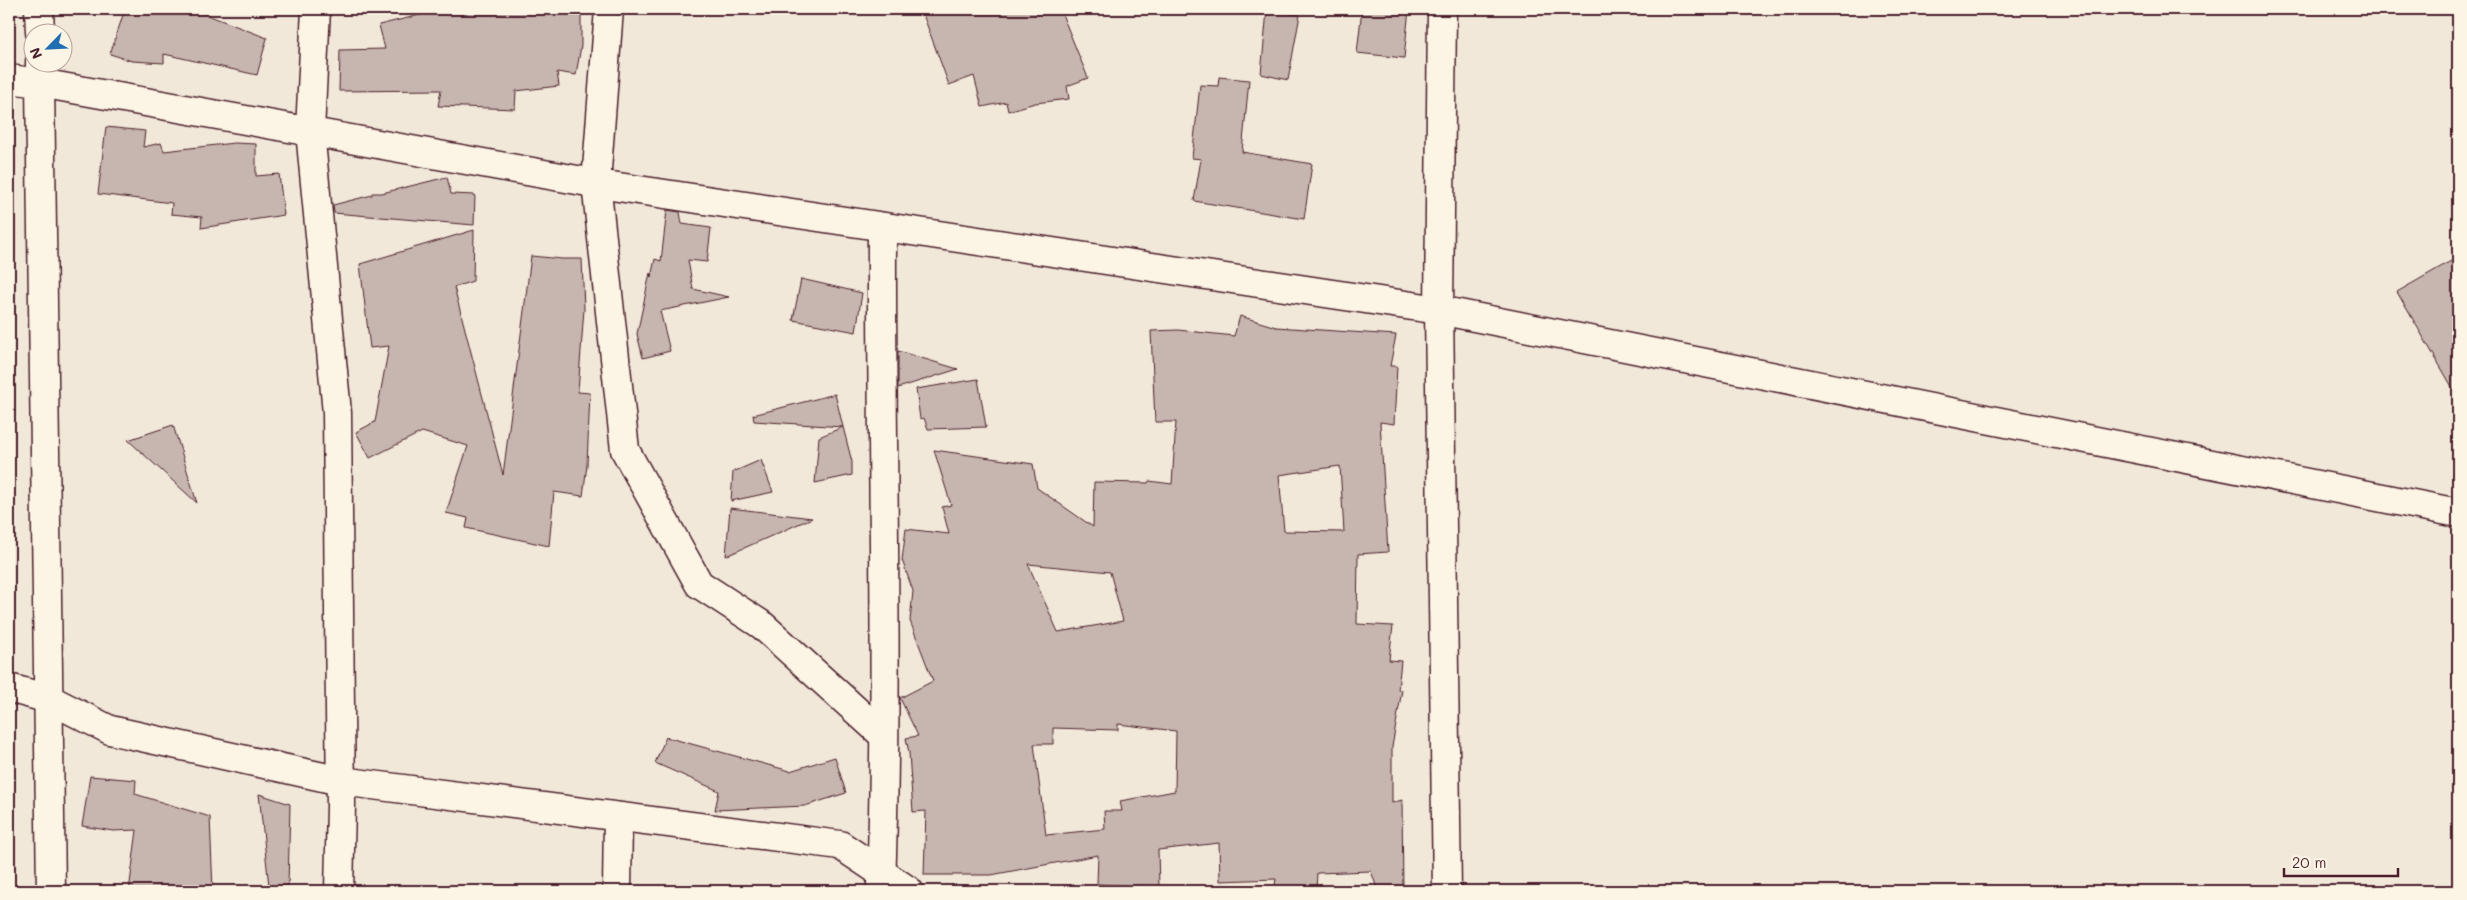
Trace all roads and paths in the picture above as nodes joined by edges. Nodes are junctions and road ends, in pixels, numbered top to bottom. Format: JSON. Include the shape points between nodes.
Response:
{"nodes":[{"id":1,"x":39,"y":9,"type":"edge"},
{"id":2,"x":316,"y":9,"type":"edge"},
{"id":3,"x":609,"y":9,"type":"edge"},
{"id":4,"x":1442,"y":9,"type":"edge"},
{"id":5,"x":40,"y":22,"type":"edge"},
{"id":6,"x":40,"y":73,"type":"edge"},
{"id":7,"x":9,"y":79,"type":"edge"},
{"id":8,"x":310,"y":131,"type":"junction"},
{"id":9,"x":596,"y":183,"type":"junction"},
{"id":10,"x":882,"y":227,"type":"junction"},
{"id":11,"x":1439,"y":310,"type":"junction"},
{"id":12,"x":2458,"y":513,"type":"edge"},
{"id":13,"x":9,"y":688,"type":"edge"},
{"id":14,"x":49,"y":699,"type":"junction"},
{"id":15,"x":883,"y":735,"type":"junction"},
{"id":16,"x":341,"y":781,"type":"junction"},
{"id":17,"x":618,"y":816,"type":"junction"},
{"id":18,"x":881,"y":882,"type":"edge"},
{"id":19,"x":51,"y":891,"type":"edge"},
{"id":20,"x":339,"y":891,"type":"edge"},
{"id":21,"x":617,"y":891,"type":"edge"},
{"id":22,"x":909,"y":891,"type":"edge"},
{"id":23,"x":1447,"y":891,"type":"edge"}],
"edges":[{"from":1,"to":5,"type":"street"},
{"from":2,"to":8,"type":"street"},
{"from":3,"to":9,"type":"street"},
{"from":4,"to":11,"type":"street"},
{"from":6,"to":7,"type":"street"},
{"from":6,"to":8,"type":"street"},
{"from":6,"to":14,"type":"street"},
{"from":8,"to":9,"type":"street"},
{"from":8,"to":16,"type":"street","via":[[337,413]]},
{"from":9,"to":10,"type":"street"},
{"from":9,"to":15,"type":"street","via":[[625,450],[698,584],[762,625]]},
{"from":10,"to":11,"type":"street"},
{"from":10,"to":15,"type":"street","via":[[885,476]]},
{"from":11,"to":12,"type":"street"},
{"from":11,"to":23,"type":"street"},
{"from":13,"to":14,"type":"street"},
{"from":14,"to":16,"type":"street","via":[[110,730]]},
{"from":14,"to":19,"type":"street"},
{"from":15,"to":18,"type":"street"},
{"from":16,"to":17,"type":"street"},
{"from":16,"to":20,"type":"street"},
{"from":17,"to":18,"type":"street","via":[[840,845]]},
{"from":17,"to":21,"type":"street"},
{"from":18,"to":22,"type":"street"}]}
